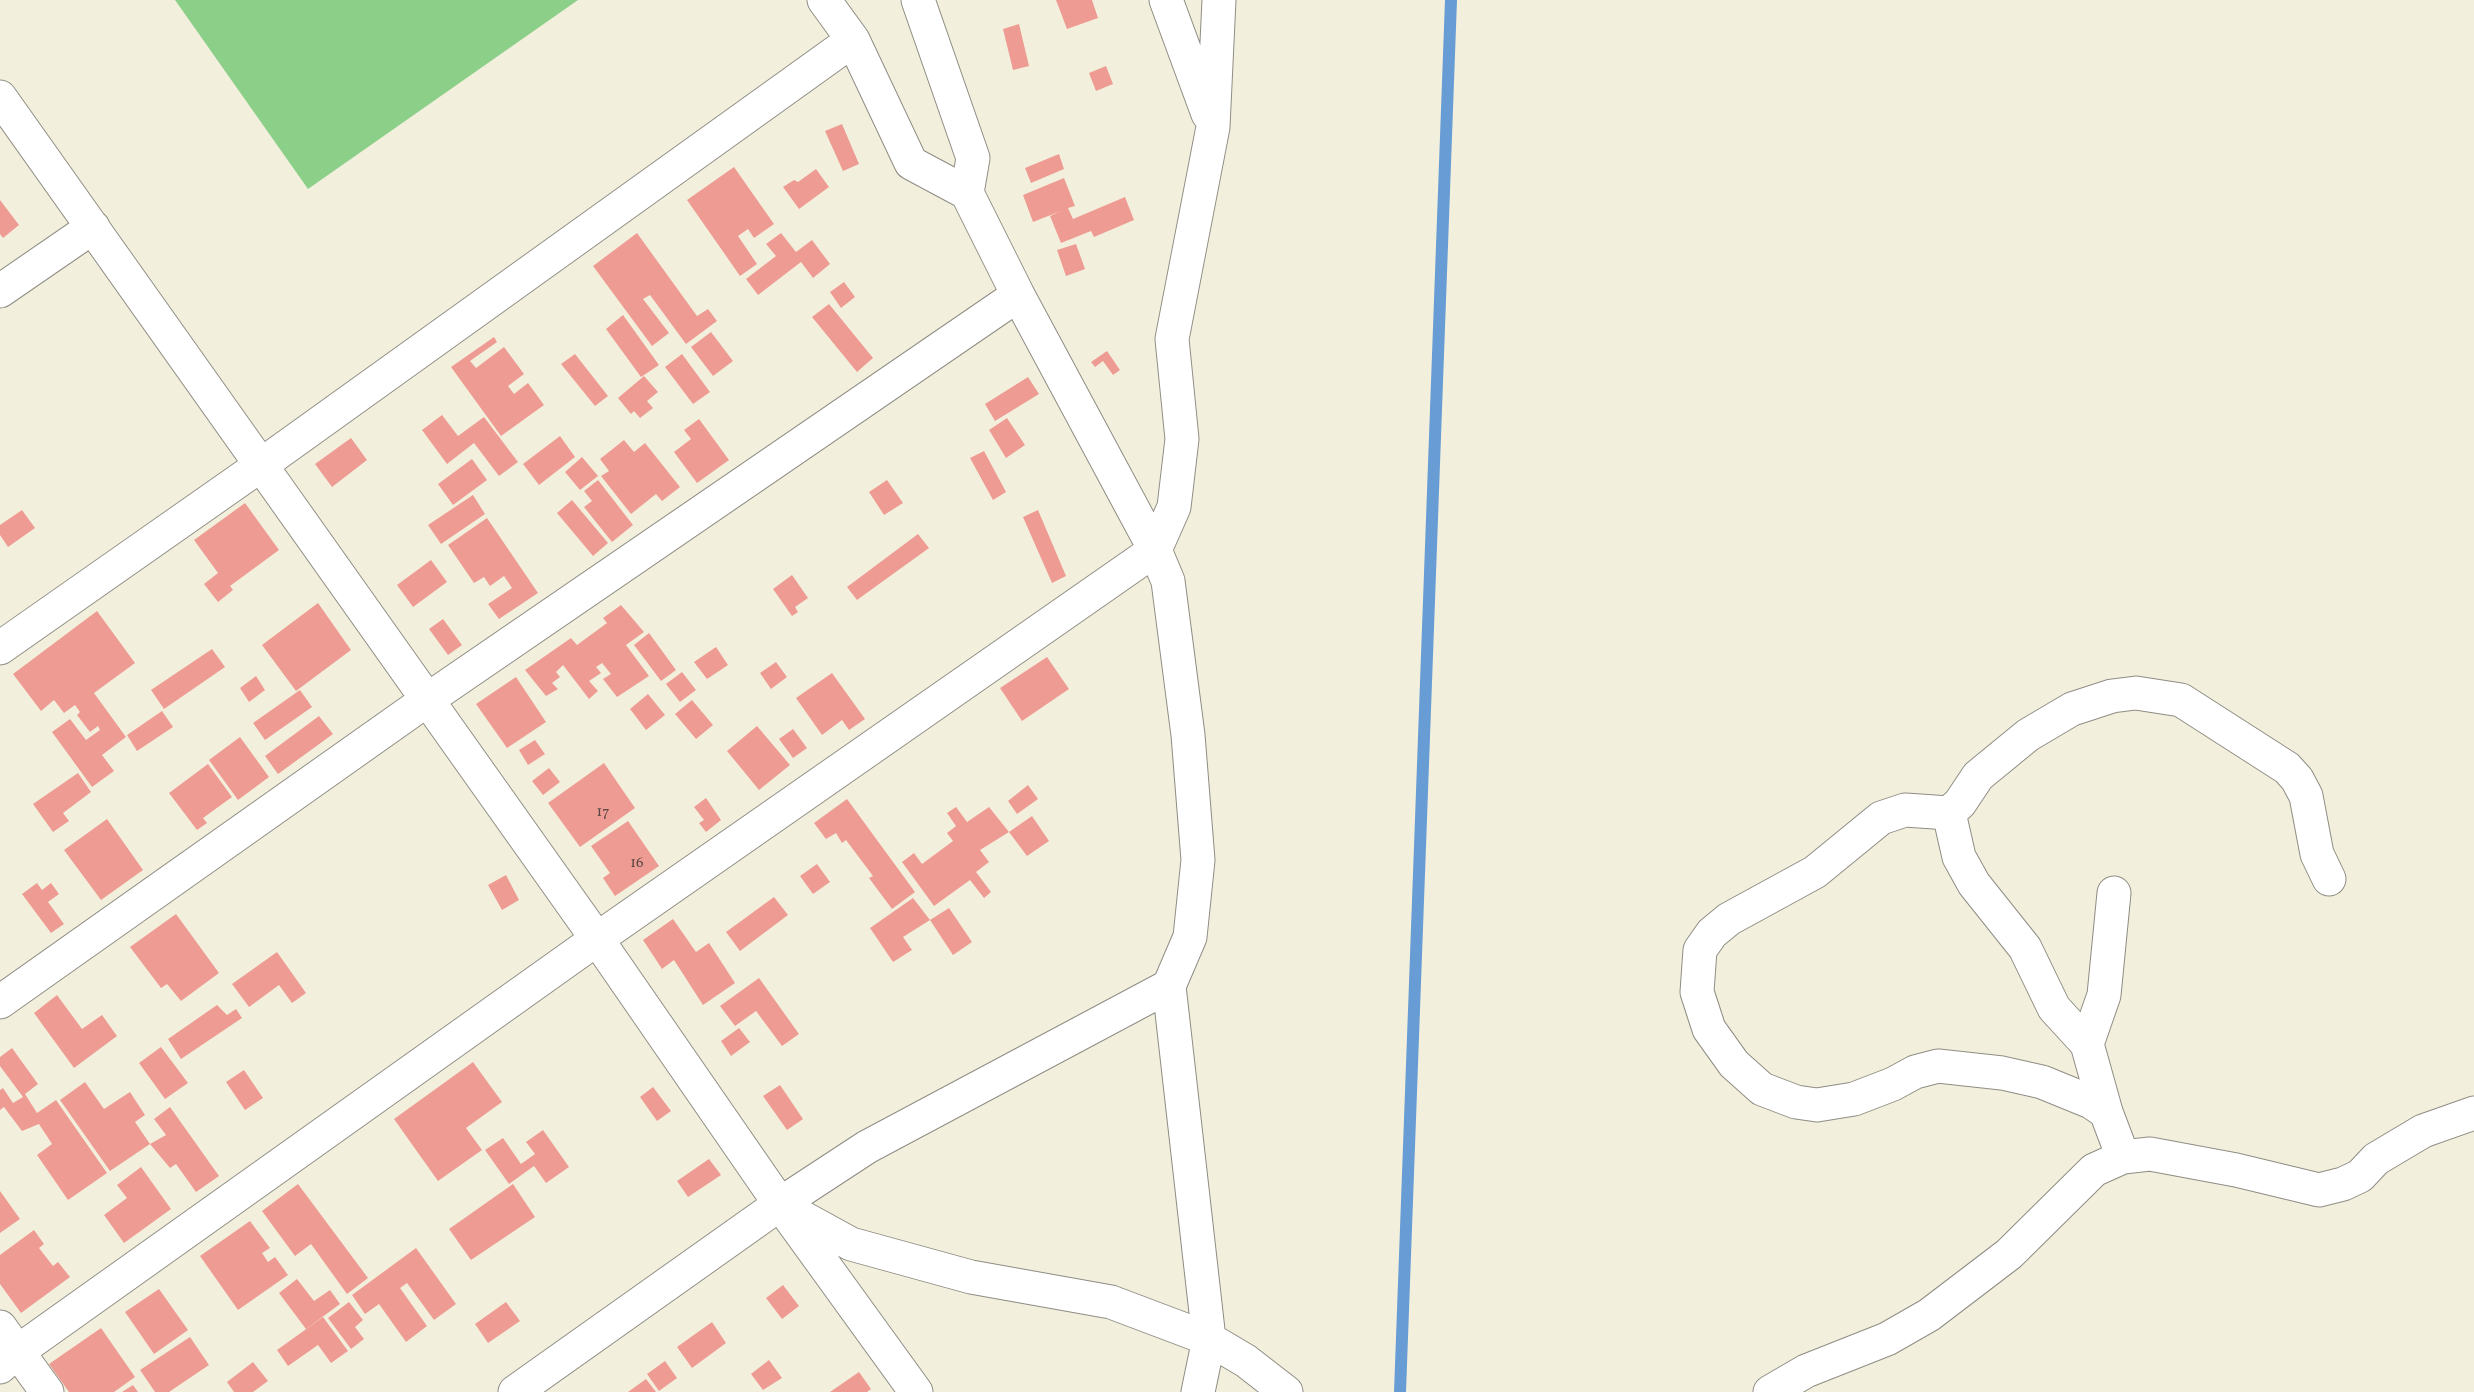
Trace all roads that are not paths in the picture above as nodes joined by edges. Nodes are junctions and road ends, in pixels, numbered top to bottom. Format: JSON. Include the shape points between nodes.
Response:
{"nodes":[{"id":1,"x":824,"y":0,"type":"edge"},
{"id":2,"x":918,"y":0,"type":"edge"},
{"id":3,"x":1166,"y":0,"type":"edge"},
{"id":4,"x":1219,"y":0,"type":"edge"},
{"id":5,"x":853,"y":40,"type":"junction"},
{"id":6,"x":0,"y":97,"type":"edge"},
{"id":7,"x":1213,"y":127,"type":"junction"},
{"id":8,"x":968,"y":193,"type":"junction"},
{"id":9,"x":93,"y":227,"type":"junction"},
{"id":10,"x":0,"y":291,"type":"edge"},
{"id":11,"x":1018,"y":295,"type":"junction"},
{"id":12,"x":261,"y":465,"type":"junction"},
{"id":13,"x":1155,"y":550,"type":"junction"},
{"id":14,"x":0,"y":648,"type":"edge"},
{"id":15,"x":427,"y":700,"type":"junction"},
{"id":16,"x":1949,"y":813,"type":"junction"},
{"id":17,"x":2328,"y":879,"type":"dead end"},
{"id":18,"x":2114,"y":893,"type":"dead end"},
{"id":19,"x":597,"y":939,"type":"junction"},
{"id":20,"x":1169,"y":986,"type":"junction"},
{"id":21,"x":0,"y":1002,"type":"edge"},
{"id":22,"x":2087,"y":1044,"type":"junction"},
{"id":23,"x":2106,"y":1112,"type":"junction"},
{"id":24,"x":2474,"y":1113,"type":"edge"},
{"id":25,"x":2123,"y":1157,"type":"junction"},
{"id":26,"x":780,"y":1204,"type":"junction"},
{"id":27,"x":1209,"y":1339,"type":"junction"},
{"id":28,"x":6,"y":1348,"type":"edge"},
{"id":29,"x":47,"y":1392,"type":"edge"},
{"id":30,"x":515,"y":1392,"type":"edge"},
{"id":31,"x":916,"y":1392,"type":"edge"},
{"id":32,"x":1198,"y":1392,"type":"edge"},
{"id":33,"x":1286,"y":1392,"type":"edge"},
{"id":34,"x":1770,"y":1392,"type":"edge"}],
"edges":[{"from":1,"to":5,"type":"street"},
{"from":2,"to":8,"type":"street","via":[[973,158]]},
{"from":3,"to":7,"type":"street"},
{"from":4,"to":7,"type":"street"},
{"from":5,"to":8,"type":"street","via":[[911,163]]},
{"from":5,"to":12,"type":"street"},
{"from":6,"to":9,"type":"street"},
{"from":7,"to":13,"type":"street","via":[[1172,339],[1182,439],[1174,507]]},
{"from":8,"to":11,"type":"street"},
{"from":9,"to":10,"type":"street"},
{"from":9,"to":12,"type":"street"},
{"from":11,"to":13,"type":"street"},
{"from":11,"to":15,"type":"street"},
{"from":12,"to":14,"type":"street"},
{"from":12,"to":15,"type":"street"},
{"from":13,"to":19,"type":"street"},
{"from":13,"to":20,"type":"street","via":[[1168,580],[1188,735],[1198,860],[1190,937]]},
{"from":15,"to":19,"type":"street"},
{"from":15,"to":21,"type":"street"},
{"from":16,"to":17,"type":"street","via":[[1986,769],[2028,735],[2072,709],[2136,693],[2181,700],[2287,768],[2297,779],[2306,796],[2317,854]]},
{"from":16,"to":22,"type":"street","via":[[1959,857],[1974,884],[2025,948],[2054,1008]]},
{"from":16,"to":23,"type":"street","via":[[1905,810],[1881,818],[1815,872],[1754,904],[1712,933],[1700,950],[1697,992],[1709,1029],[1747,1077],[1762,1089],[1796,1102],[1817,1105],[1854,1099],[1938,1066],[2042,1082],[2069,1091]]},
{"from":18,"to":22,"type":"street","via":[[2104,995]]},
{"from":19,"to":26,"type":"street"},
{"from":19,"to":28,"type":"street"},
{"from":20,"to":26,"type":"street","via":[[867,1148]]},
{"from":20,"to":27,"type":"street"},
{"from":22,"to":23,"type":"street"},
{"from":23,"to":25,"type":"street"},
{"from":24,"to":25,"type":"street","via":[[2423,1131],[2376,1159],[2360,1176],[2319,1190],[2150,1154]]},
{"from":25,"to":34,"type":"street","via":[[2094,1170],[2009,1254],[1929,1315],[1887,1339],[1806,1371]]},
{"from":26,"to":27,"type":"street","via":[[850,1244],[971,1277],[1111,1302]]},
{"from":26,"to":30,"type":"street"},
{"from":26,"to":31,"type":"street"},
{"from":27,"to":32,"type":"street"},
{"from":27,"to":33,"type":"street"},
{"from":28,"to":29,"type":"street"}]}
